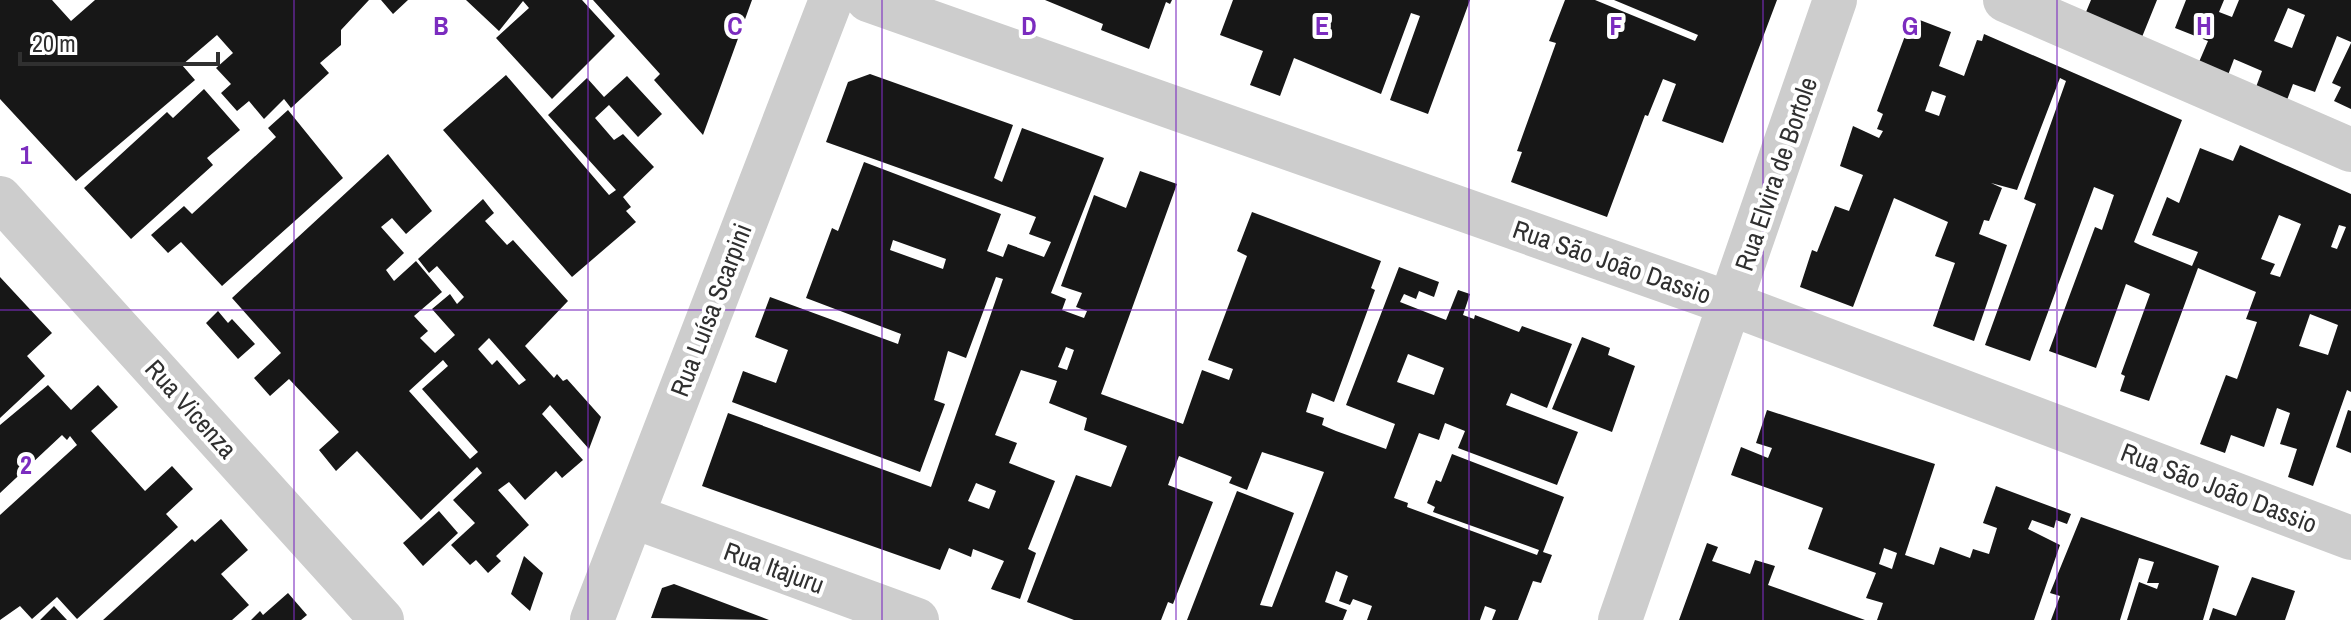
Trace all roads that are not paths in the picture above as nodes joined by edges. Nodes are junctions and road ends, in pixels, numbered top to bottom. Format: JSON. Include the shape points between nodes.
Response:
{"nodes":[{"id":1,"x":831,"y":0,"type":"edge"},
{"id":2,"x":868,"y":0,"type":"edge"},
{"id":3,"x":1835,"y":0,"type":"edge"},
{"id":4,"x":2005,"y":0,"type":"edge"},
{"id":5,"x":2351,"y":150,"type":"edge"},
{"id":6,"x":0,"y":198,"type":"edge"},
{"id":7,"x":1731,"y":304,"type":"junction"},
{"id":8,"x":632,"y":516,"type":"junction"},
{"id":9,"x":2351,"y":538,"type":"edge"},
{"id":10,"x":382,"y":620,"type":"edge"},
{"id":11,"x":592,"y":620,"type":"edge"},
{"id":12,"x":917,"y":620,"type":"edge"},
{"id":13,"x":1620,"y":620,"type":"edge"}],
"edges":[{"from":1,"to":8,"type":"street","name":"Rua Luísa Scarpini"},
{"from":2,"to":7,"type":"street","name":"Rua São João Dassio"},
{"from":3,"to":7,"type":"street","name":"Rua Elvira de Bortole"},
{"from":4,"to":5,"type":"street"},
{"from":6,"to":10,"type":"street","name":"Rua Vicenza"},
{"from":7,"to":9,"type":"street","name":"Rua São João Dassio"},
{"from":7,"to":13,"type":"street","name":"Rua Elvira de Bortole"},
{"from":8,"to":11,"type":"street","name":"Rua Luísa Scarpini"},
{"from":8,"to":12,"type":"street","name":"Rua Itajuru"}]}
